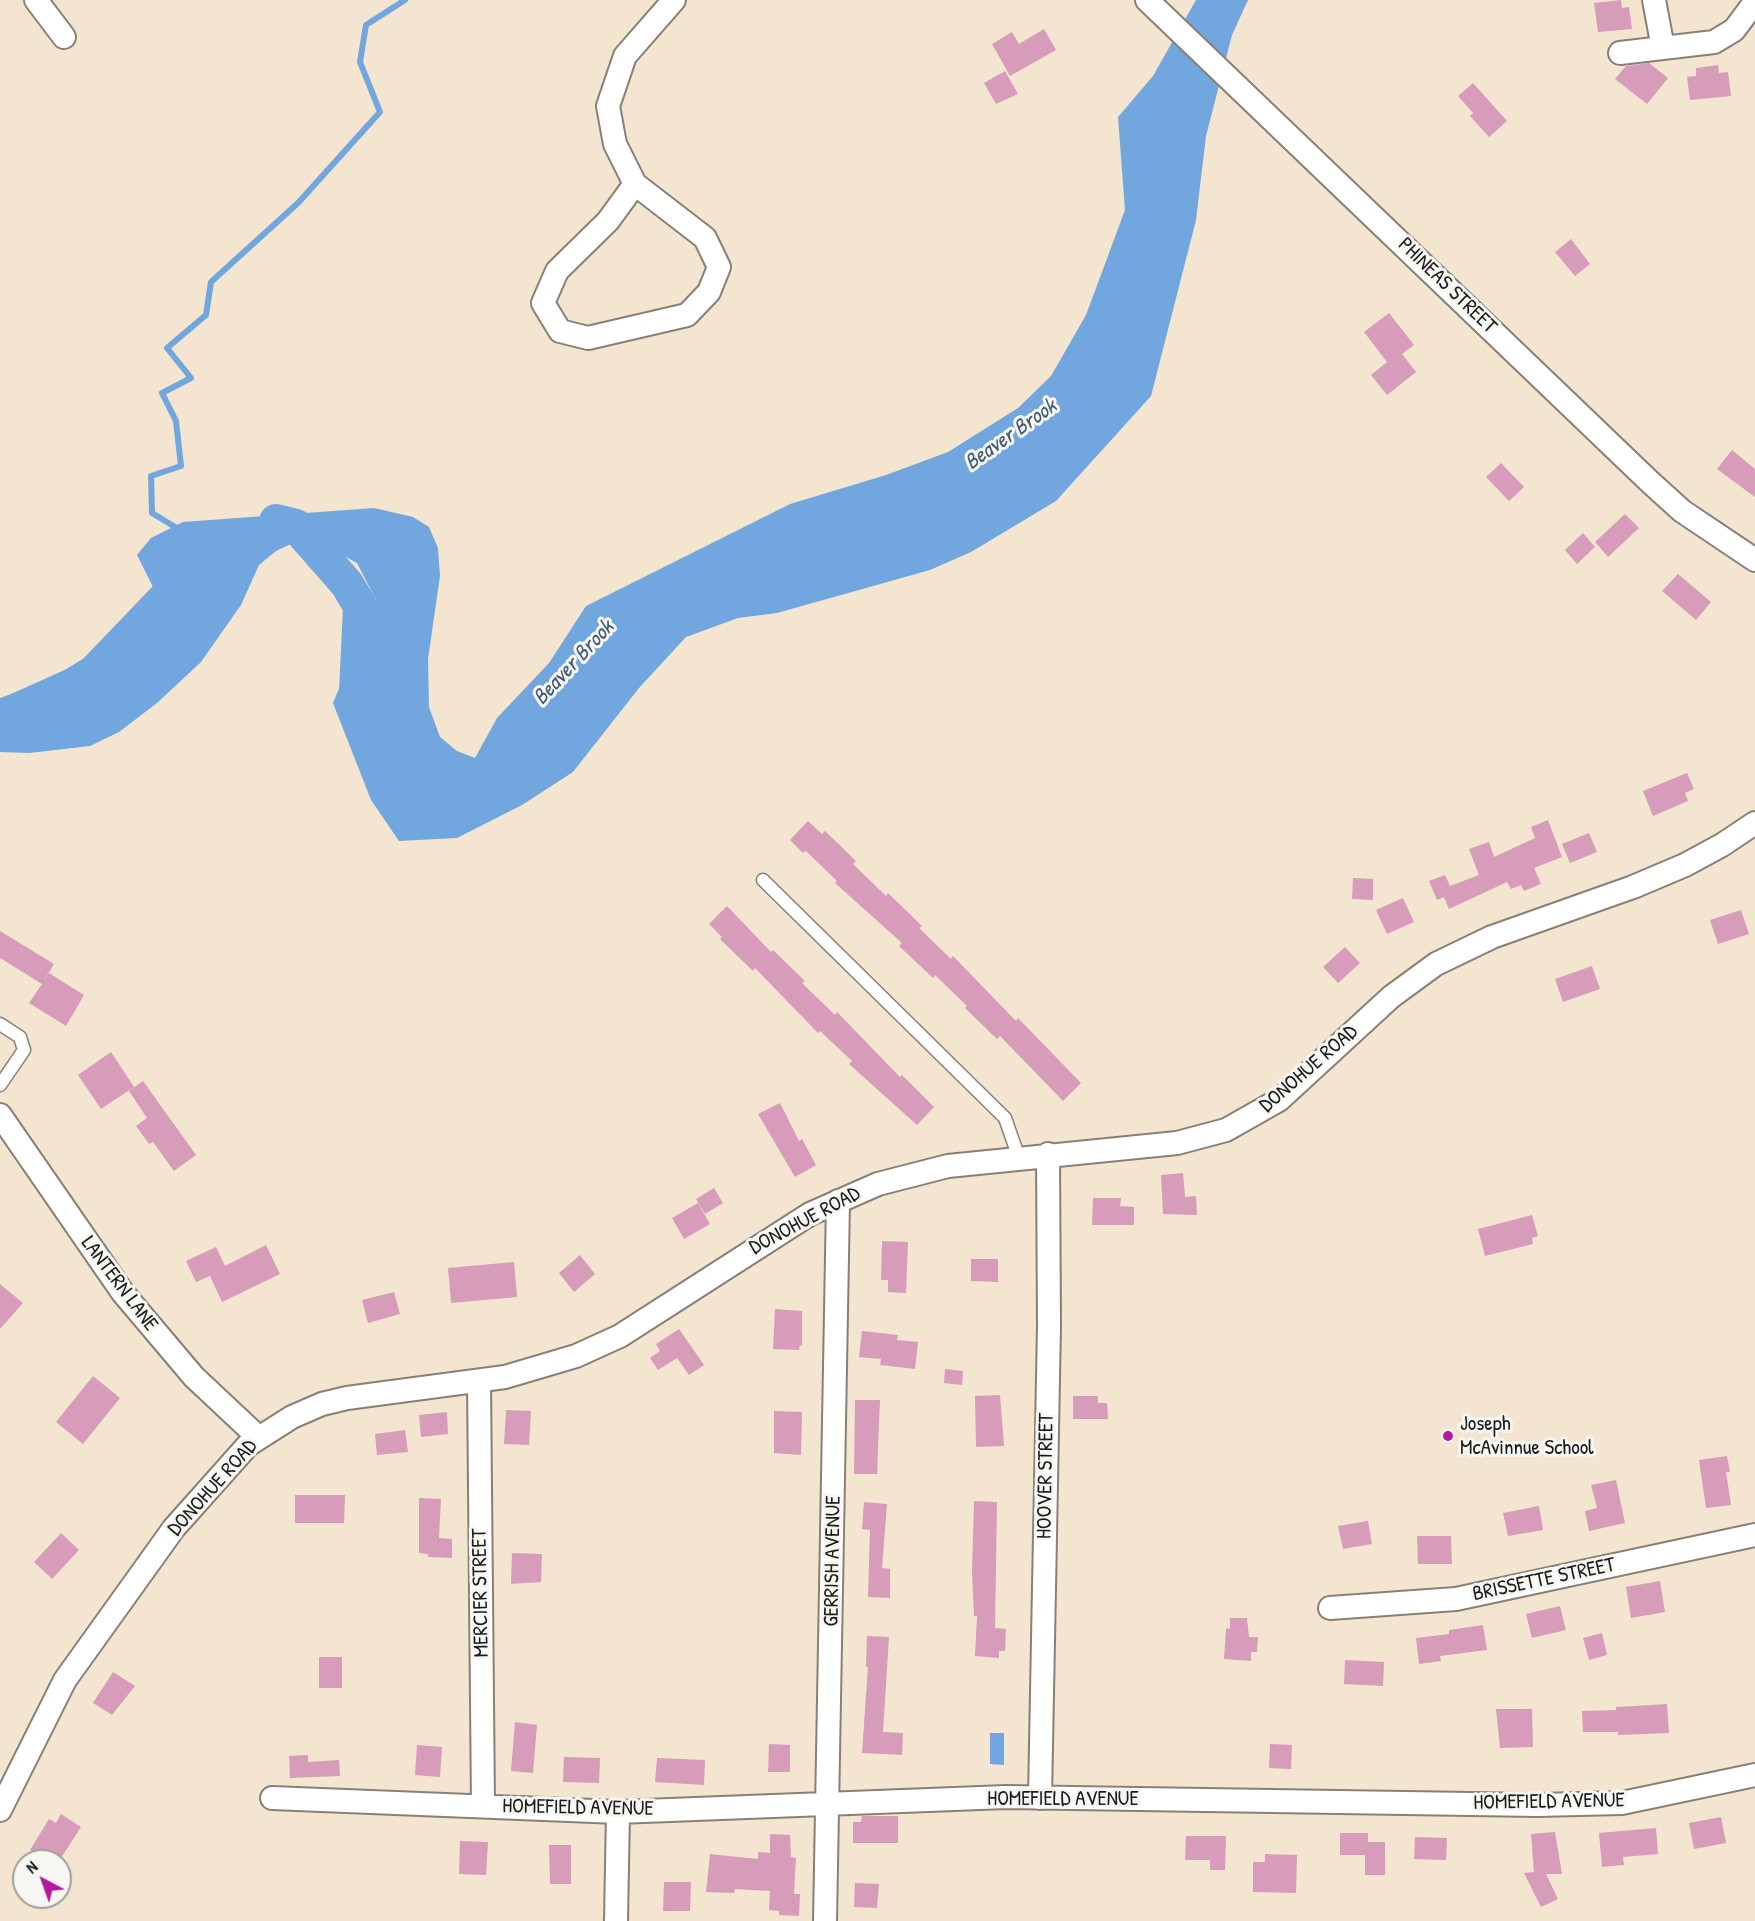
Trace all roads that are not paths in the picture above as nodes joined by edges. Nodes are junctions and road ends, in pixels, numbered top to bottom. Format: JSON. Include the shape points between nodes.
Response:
{"nodes":[{"id":1,"x":36,"y":0,"type":"edge"},
{"id":2,"x":674,"y":0,"type":"edge"},
{"id":3,"x":1148,"y":0,"type":"edge"},
{"id":4,"x":1654,"y":0,"type":"edge"},
{"id":5,"x":1755,"y":2,"type":"edge"},
{"id":6,"x":64,"y":37,"type":"dead end"},
{"id":7,"x":1664,"y":48,"type":"junction"},
{"id":8,"x":1620,"y":53,"type":"dead end"},
{"id":9,"x":635,"y":184,"type":"junction"},
{"id":10,"x":1755,"y":560,"type":"edge"},
{"id":11,"x":1755,"y":823,"type":"edge"},
{"id":12,"x":763,"y":880,"type":"dead end"},
{"id":13,"x":0,"y":1024,"type":"edge"},
{"id":14,"x":0,"y":1085,"type":"edge"},
{"id":15,"x":0,"y":1115,"type":"edge"},
{"id":16,"x":1048,"y":1154,"type":"junction"},
{"id":17,"x":1018,"y":1158,"type":"junction"},
{"id":18,"x":838,"y":1201,"type":"junction"},
{"id":19,"x":479,"y":1381,"type":"junction"},
{"id":20,"x":258,"y":1437,"type":"junction"},
{"id":21,"x":1755,"y":1535,"type":"edge"},
{"id":22,"x":1330,"y":1608,"type":"dead end"},
{"id":23,"x":1755,"y":1775,"type":"edge"},
{"id":24,"x":272,"y":1798,"type":"dead end"},
{"id":25,"x":1040,"y":1798,"type":"junction"},
{"id":26,"x":483,"y":1806,"type":"junction"},
{"id":27,"x":827,"y":1806,"type":"junction"},
{"id":28,"x":0,"y":1810,"type":"edge"},
{"id":29,"x":618,"y":1812,"type":"junction"},
{"id":30,"x":616,"y":1921,"type":"edge"},
{"id":31,"x":825,"y":1921,"type":"edge"}],
"edges":[{"from":1,"to":6,"type":"street"},
{"from":2,"to":9,"type":"street","via":[[625,56],[608,106],[615,144]]},
{"from":3,"to":10,"type":"street","name":"PHINEAS STREET","via":[[1674,504]]},
{"from":4,"to":7,"type":"street"},
{"from":5,"to":7,"type":"street","via":[[1725,38]]},
{"from":7,"to":8,"type":"street"},
{"from":9,"to":9,"type":"street","via":[[705,238],[719,267],[709,292],[687,315],[588,338],[560,332],[543,303],[557,271],[608,221]]},
{"from":11,"to":16,"type":"street","name":"DONOHUE ROAD","via":[[1677,868],[1492,937],[1436,963],[1391,997],[1279,1100],[1244,1123],[1176,1143]]},
{"from":12,"to":17,"type":"lane","via":[[1005,1118]]},
{"from":13,"to":14,"type":"lane","via":[[20,1037],[24,1050]]},
{"from":15,"to":20,"type":"street","name":"LANTERN LANE","via":[[130,1302],[194,1377]]},
{"from":16,"to":17,"type":"street","name":"DONOHUE ROAD"},
{"from":16,"to":25,"type":"street","name":"HOOVER STREET","via":[[1049,1325]]},
{"from":17,"to":18,"type":"street","name":"DONOHUE ROAD","via":[[905,1175]]},
{"from":18,"to":19,"type":"street","name":"DONOHUE ROAD","via":[[779,1232],[604,1343],[552,1365]]},
{"from":18,"to":27,"type":"street","name":"GERRISH AVENUE"},
{"from":19,"to":20,"type":"street","name":"DONOHUE ROAD","via":[[322,1404]]},
{"from":19,"to":26,"type":"street","name":"MERCIER STREET"},
{"from":20,"to":28,"type":"street","name":"DONOHUE ROAD","via":[[174,1528],[82,1652],[52,1702]]},
{"from":21,"to":22,"type":"street","name":"BRISSETTE STREET","via":[[1456,1599]]},
{"from":23,"to":25,"type":"street","name":"HOMEFIELD AVENUE","via":[[1622,1803]]},
{"from":24,"to":26,"type":"street","name":"HOMEFIELD AVENUE"},
{"from":25,"to":27,"type":"street","name":"HOMEFIELD AVENUE"},
{"from":26,"to":29,"type":"street","name":"HOMEFIELD AVENUE"},
{"from":27,"to":29,"type":"street","name":"HOMEFIELD AVENUE"},
{"from":27,"to":31,"type":"street","name":"GERRISH AVENUE"},
{"from":29,"to":30,"type":"street"}]}
